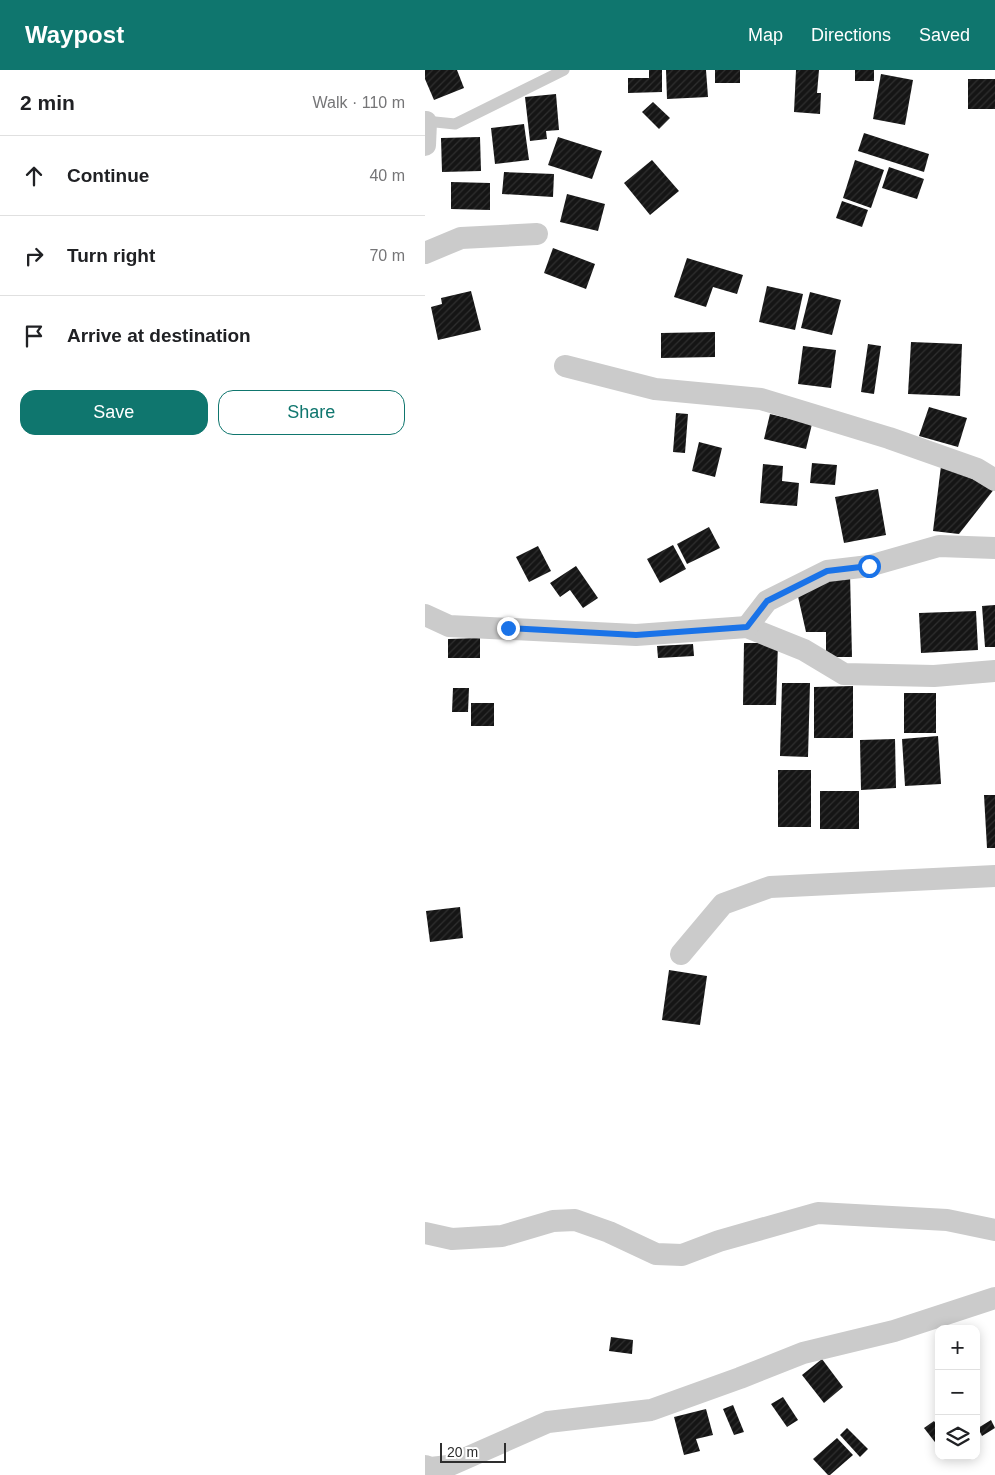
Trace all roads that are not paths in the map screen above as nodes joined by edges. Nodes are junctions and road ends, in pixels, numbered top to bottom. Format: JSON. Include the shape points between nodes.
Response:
{"nodes":[{"id":1,"x":564,"y":70,"type":"edge"},
{"id":2,"x":426,"y":122,"type":"edge"},
{"id":3,"x":425,"y":145,"type":"edge"},
{"id":4,"x":537,"y":234,"type":"dead end"},
{"id":5,"x":425,"y":253,"type":"edge"},
{"id":6,"x":565,"y":366,"type":"dead end"},
{"id":7,"x":995,"y":480,"type":"edge"},
{"id":8,"x":995,"y":548,"type":"edge"},
{"id":9,"x":425,"y":615,"type":"edge"},
{"id":10,"x":747,"y":627,"type":"junction"},
{"id":11,"x":995,"y":671,"type":"edge"},
{"id":12,"x":995,"y":876,"type":"edge"},
{"id":13,"x":681,"y":954,"type":"dead end"},
{"id":14,"x":995,"y":1230,"type":"edge"},
{"id":15,"x":425,"y":1233,"type":"edge"},
{"id":16,"x":995,"y":1298,"type":"edge"},
{"id":17,"x":425,"y":1466,"type":"edge"}],
"edges":[{"from":1,"to":2,"type":"lane","via":[[455,124]]},
{"from":2,"to":3,"type":"street"},
{"from":4,"to":5,"type":"street","via":[[461,238]]},
{"from":6,"to":7,"type":"street","via":[[655,389],[761,399],[889,438],[977,469]]},
{"from":8,"to":10,"type":"street","via":[[939,546],[869,566],[827,571],[767,601]]},
{"from":9,"to":10,"type":"street","via":[[449,626],[636,635]]},
{"from":10,"to":11,"type":"street","via":[[804,650],[844,674],[934,676]]},
{"from":12,"to":13,"type":"street","via":[[770,887],[723,904]]},
{"from":14,"to":15,"type":"street","via":[[947,1220],[818,1213],[682,1255],[655,1254],[575,1220],[553,1221],[502,1236],[452,1239]]},
{"from":16,"to":17,"type":"street","via":[[894,1331],[803,1353],[651,1410],[548,1422],[449,1466]]}]}
